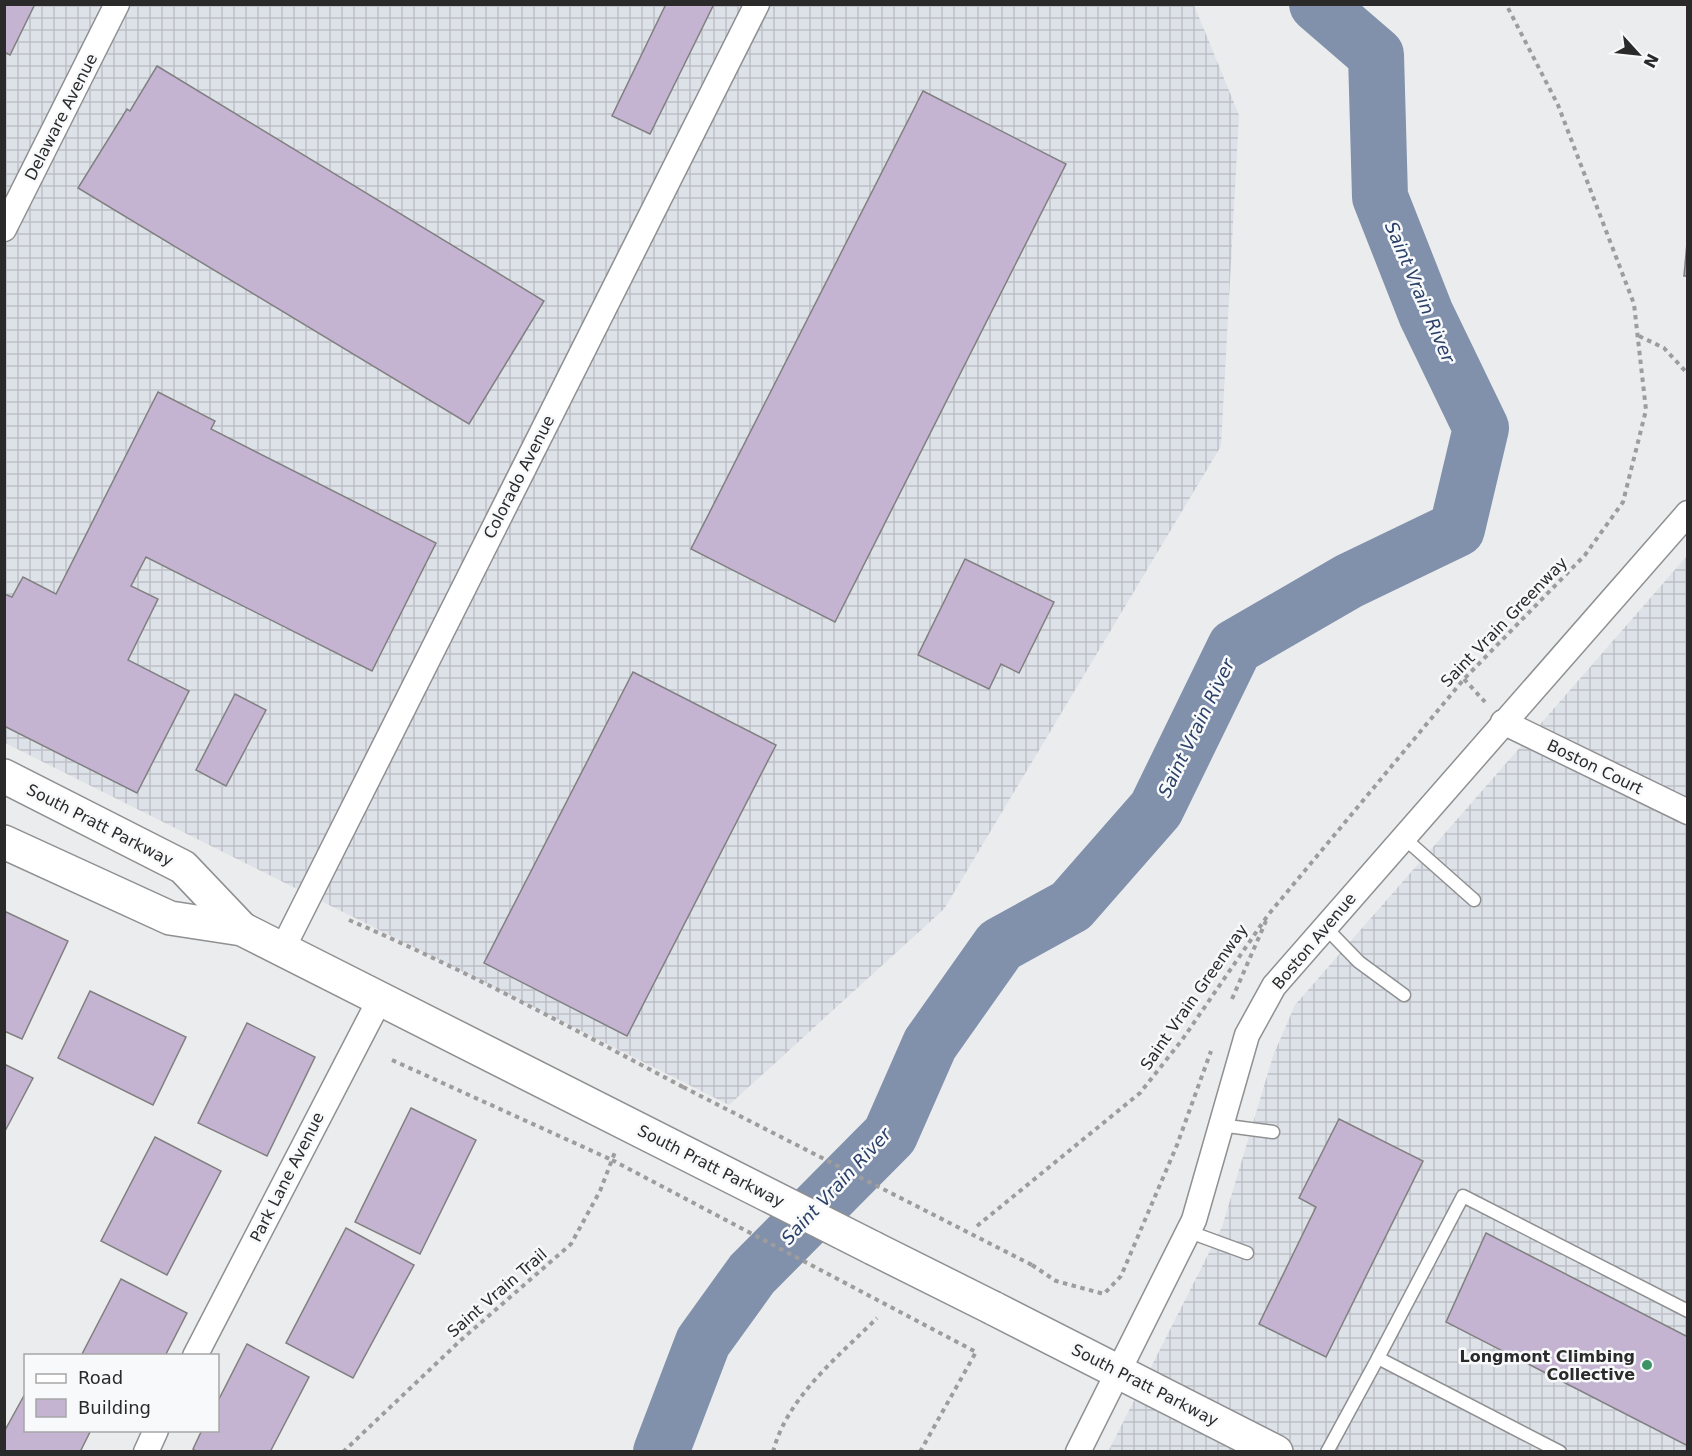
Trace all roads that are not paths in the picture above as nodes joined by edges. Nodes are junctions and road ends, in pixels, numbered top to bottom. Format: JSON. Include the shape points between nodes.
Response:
{"nodes":[{"id":1,"x":117,"y":4,"type":"edge"},
{"id":2,"x":757,"y":4,"type":"edge"},
{"id":3,"x":4,"y":229,"type":"edge"},
{"id":4,"x":1688,"y":513,"type":"edge"},
{"id":5,"x":1503,"y":722,"type":"junction"},
{"id":6,"x":8,"y":786,"type":"edge"},
{"id":7,"x":1688,"y":812,"type":"edge"},
{"id":8,"x":1403,"y":837,"type":"junction"},
{"id":9,"x":4,"y":842,"type":"edge"},
{"id":10,"x":1474,"y":900,"type":"dead end"},
{"id":11,"x":1324,"y":927,"type":"junction"},
{"id":12,"x":242,"y":929,"type":"junction"},
{"id":13,"x":282,"y":950,"type":"junction"},
{"id":14,"x":1404,"y":995,"type":"dead end"},
{"id":15,"x":380,"y":999,"type":"junction"},
{"id":16,"x":1220,"y":1125,"type":"junction"},
{"id":17,"x":1274,"y":1132,"type":"dead end"},
{"id":18,"x":1187,"y":1231,"type":"junction"},
{"id":19,"x":1247,"y":1253,"type":"dead end"},
{"id":20,"x":1688,"y":1311,"type":"edge"},
{"id":21,"x":196,"y":1354,"type":"edge"},
{"id":22,"x":1378,"y":1358,"type":"junction"},
{"id":23,"x":1117,"y":1371,"type":"junction"},
{"id":24,"x":156,"y":1432,"type":"edge"},
{"id":25,"x":146,"y":1452,"type":"edge"},
{"id":26,"x":1078,"y":1452,"type":"edge"},
{"id":27,"x":1276,"y":1452,"type":"edge"},
{"id":28,"x":1327,"y":1452,"type":"edge"},
{"id":29,"x":1560,"y":1452,"type":"edge"}],
"edges":[{"from":1,"to":3,"type":"street","name":"Delaware Avenue"},
{"from":2,"to":13,"type":"street","name":"Colorado Avenue"},
{"from":4,"to":5,"type":"street","name":"Boston Avenue"},
{"from":5,"to":7,"type":"street","name":"Boston Court"},
{"from":5,"to":8,"type":"street","name":"Boston Avenue"},
{"from":6,"to":12,"type":"main road","name":"South Pratt Parkway","via":[[183,867]]},
{"from":8,"to":10,"type":"lane"},
{"from":8,"to":11,"type":"street","name":"Boston Avenue"},
{"from":9,"to":12,"type":"main road","name":"South Pratt Parkway","via":[[170,918]]},
{"from":11,"to":14,"type":"lane","via":[[1359,962]]},
{"from":11,"to":16,"type":"street","name":"Boston Avenue","via":[[1274,986],[1247,1035]]},
{"from":12,"to":13,"type":"main road","name":"South Pratt Parkway"},
{"from":13,"to":15,"type":"main road","name":"South Pratt Parkway"},
{"from":15,"to":21,"type":"street","name":"Park Lane Avenue"},
{"from":15,"to":23,"type":"main road","name":"South Pratt Parkway","bridge":true},
{"from":16,"to":17,"type":"lane"},
{"from":16,"to":18,"type":"street","name":"Boston Avenue","via":[[1194,1220]]},
{"from":18,"to":19,"type":"lane"},
{"from":18,"to":23,"type":"street","name":"Boston Avenue"},
{"from":20,"to":22,"type":"lane","via":[[1463,1196]]},
{"from":22,"to":28,"type":"lane"},
{"from":22,"to":29,"type":"lane"},
{"from":23,"to":26,"type":"street","name":"Boston Avenue"},
{"from":23,"to":27,"type":"main road","name":"South Pratt Parkway"},
{"from":24,"to":25,"type":"street"}]}
